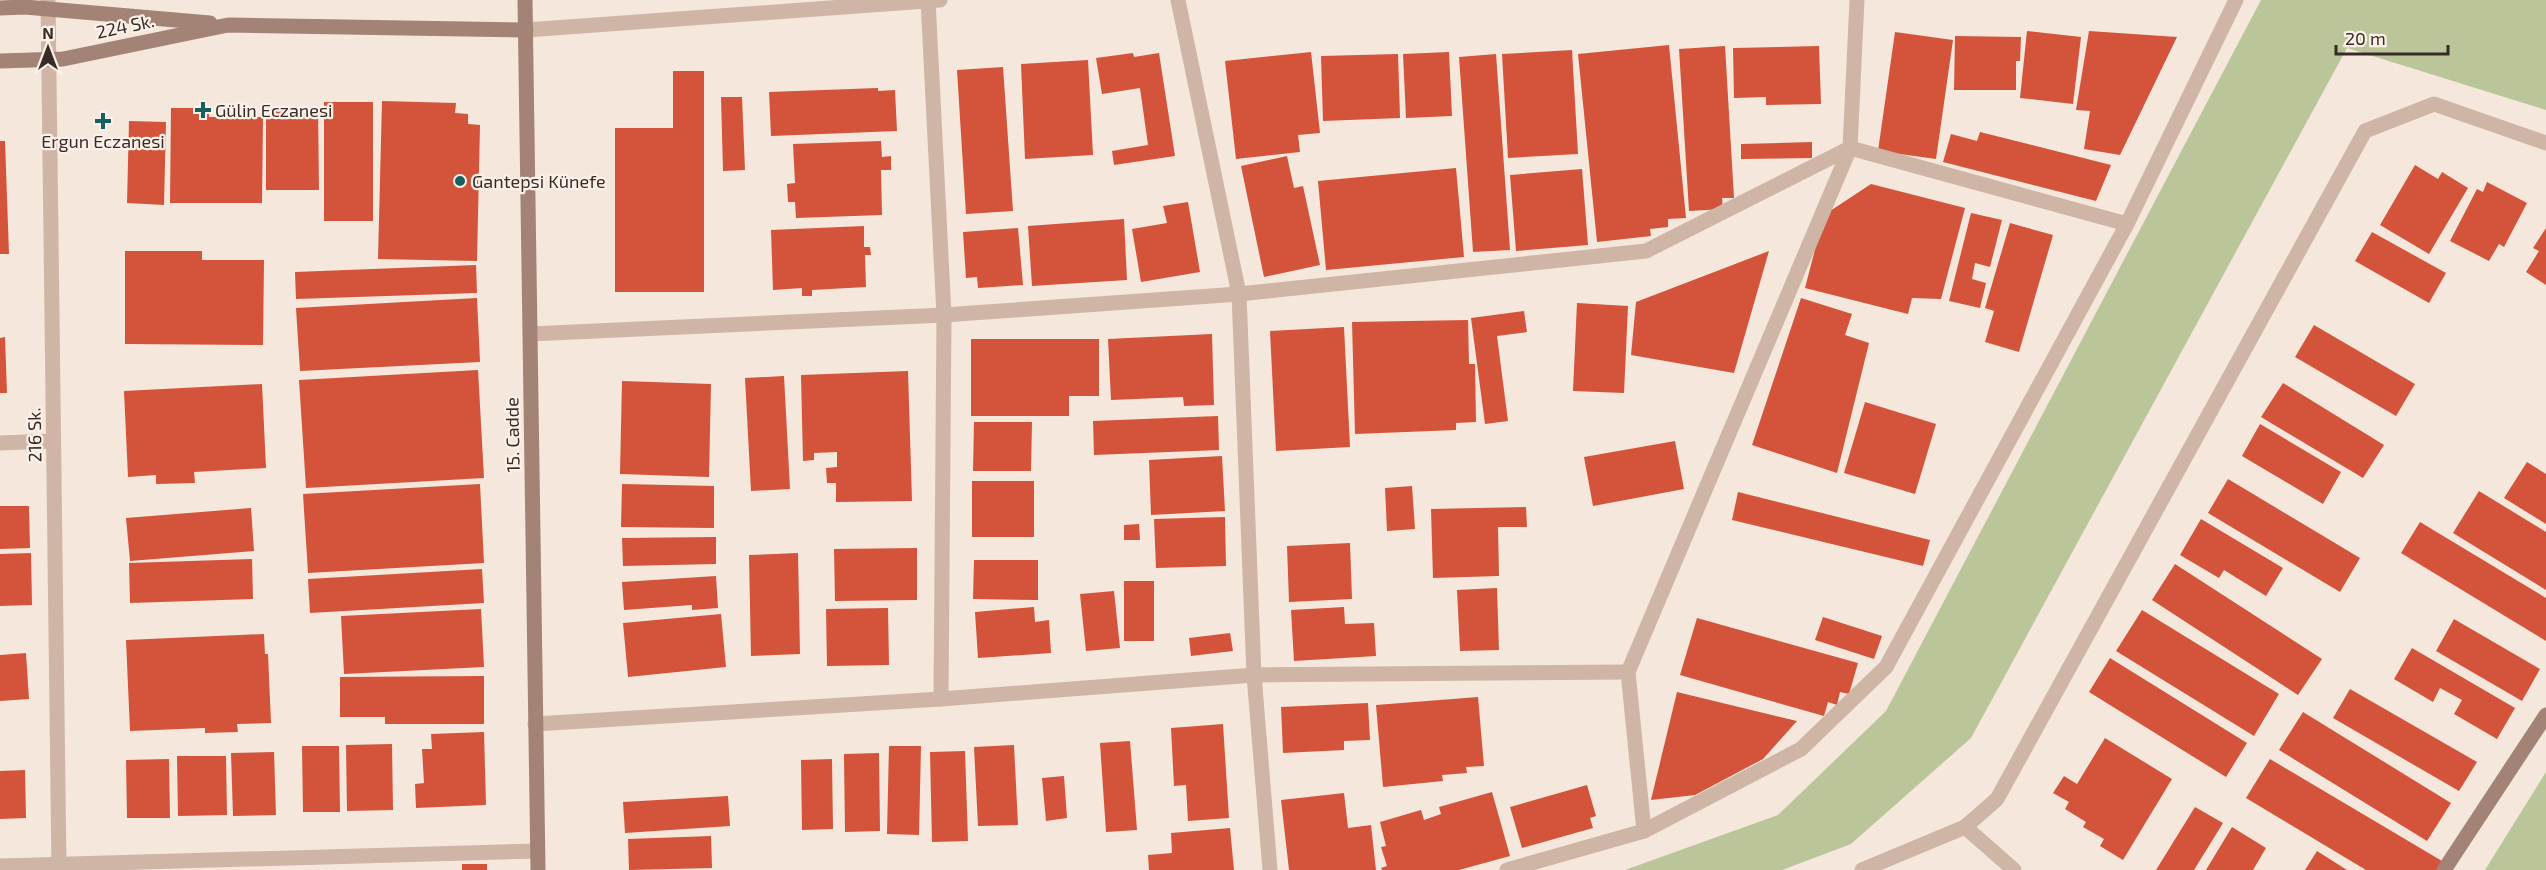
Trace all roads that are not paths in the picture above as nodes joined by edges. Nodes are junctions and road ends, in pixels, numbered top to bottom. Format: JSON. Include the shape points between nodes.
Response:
{"nodes":[{"id":1,"x":525,"y":0,"type":"edge"},
{"id":2,"x":932,"y":0,"type":"edge"},
{"id":3,"x":1178,"y":0,"type":"edge"},
{"id":4,"x":1857,"y":0,"type":"edge"},
{"id":5,"x":2236,"y":0,"type":"edge"},
{"id":6,"x":48,"y":4,"type":"edge"},
{"id":7,"x":0,"y":8,"type":"edge"},
{"id":8,"x":228,"y":25,"type":"junction"},
{"id":9,"x":526,"y":30,"type":"junction"},
{"id":10,"x":48,"y":59,"type":"junction"},
{"id":11,"x":0,"y":61,"type":"edge"},
{"id":12,"x":2546,"y":143,"type":"edge"},
{"id":13,"x":1850,"y":148,"type":"junction"},
{"id":14,"x":2127,"y":224,"type":"junction"},
{"id":15,"x":1239,"y":294,"type":"junction"},
{"id":16,"x":944,"y":315,"type":"junction"},
{"id":17,"x":530,"y":334,"type":"junction"},
{"id":18,"x":53,"y":441,"type":"junction"},
{"id":19,"x":0,"y":443,"type":"edge"},
{"id":20,"x":1628,"y":672,"type":"junction"},
{"id":21,"x":1254,"y":675,"type":"junction"},
{"id":22,"x":941,"y":699,"type":"junction"},
{"id":23,"x":2546,"y":715,"type":"edge"},
{"id":24,"x":535,"y":724,"type":"junction"},
{"id":25,"x":1965,"y":827,"type":"junction"},
{"id":26,"x":1644,"y":831,"type":"junction"},
{"id":27,"x":537,"y":851,"type":"junction"},
{"id":28,"x":0,"y":866,"type":"edge"},
{"id":29,"x":59,"y":867,"type":"edge"},
{"id":30,"x":538,"y":870,"type":"edge"},
{"id":31,"x":1270,"y":870,"type":"edge"},
{"id":32,"x":1507,"y":870,"type":"edge"},
{"id":33,"x":1862,"y":870,"type":"edge"},
{"id":34,"x":2014,"y":870,"type":"edge"},
{"id":35,"x":2444,"y":870,"type":"edge"}],
"edges":[{"from":1,"to":9,"type":"street","name":"15. Cadde"},
{"from":2,"to":9,"type":"street","name":"224 Sk."},
{"from":2,"to":16,"type":"street"},
{"from":3,"to":15,"type":"street"},
{"from":4,"to":13,"type":"street"},
{"from":5,"to":14,"type":"street"},
{"from":6,"to":7,"type":"street"},
{"from":6,"to":8,"type":"street"},
{"from":6,"to":10,"type":"street","name":"216 Sk."},
{"from":8,"to":9,"type":"street","name":"224 Sk."},
{"from":8,"to":10,"type":"street","name":"224 Sk."},
{"from":9,"to":17,"type":"street","name":"15. Cadde"},
{"from":10,"to":11,"type":"street","name":"224 Sk."},
{"from":10,"to":18,"type":"street","name":"216 Sk."},
{"from":12,"to":25,"type":"street","via":[[2434,104],[2365,131],[1997,799]]},
{"from":13,"to":14,"type":"street"},
{"from":13,"to":15,"type":"street","via":[[1646,251]]},
{"from":13,"to":20,"type":"street"},
{"from":14,"to":26,"type":"street","via":[[1886,668],[1801,749]]},
{"from":15,"to":16,"type":"street"},
{"from":15,"to":21,"type":"street"},
{"from":16,"to":17,"type":"street"},
{"from":16,"to":22,"type":"street"},
{"from":17,"to":24,"type":"street","name":"15. Cadde"},
{"from":18,"to":19,"type":"street"},
{"from":18,"to":29,"type":"street","name":"216 Sk."},
{"from":20,"to":21,"type":"street"},
{"from":20,"to":26,"type":"street"},
{"from":21,"to":22,"type":"street"},
{"from":21,"to":31,"type":"street"},
{"from":22,"to":24,"type":"street"},
{"from":23,"to":35,"type":"street"},
{"from":24,"to":27,"type":"street","name":"15. Cadde"},
{"from":25,"to":33,"type":"street"},
{"from":25,"to":34,"type":"street"},
{"from":26,"to":32,"type":"street"},
{"from":27,"to":29,"type":"street"},
{"from":27,"to":30,"type":"street","name":"15. Cadde"},
{"from":28,"to":29,"type":"street"}]}
